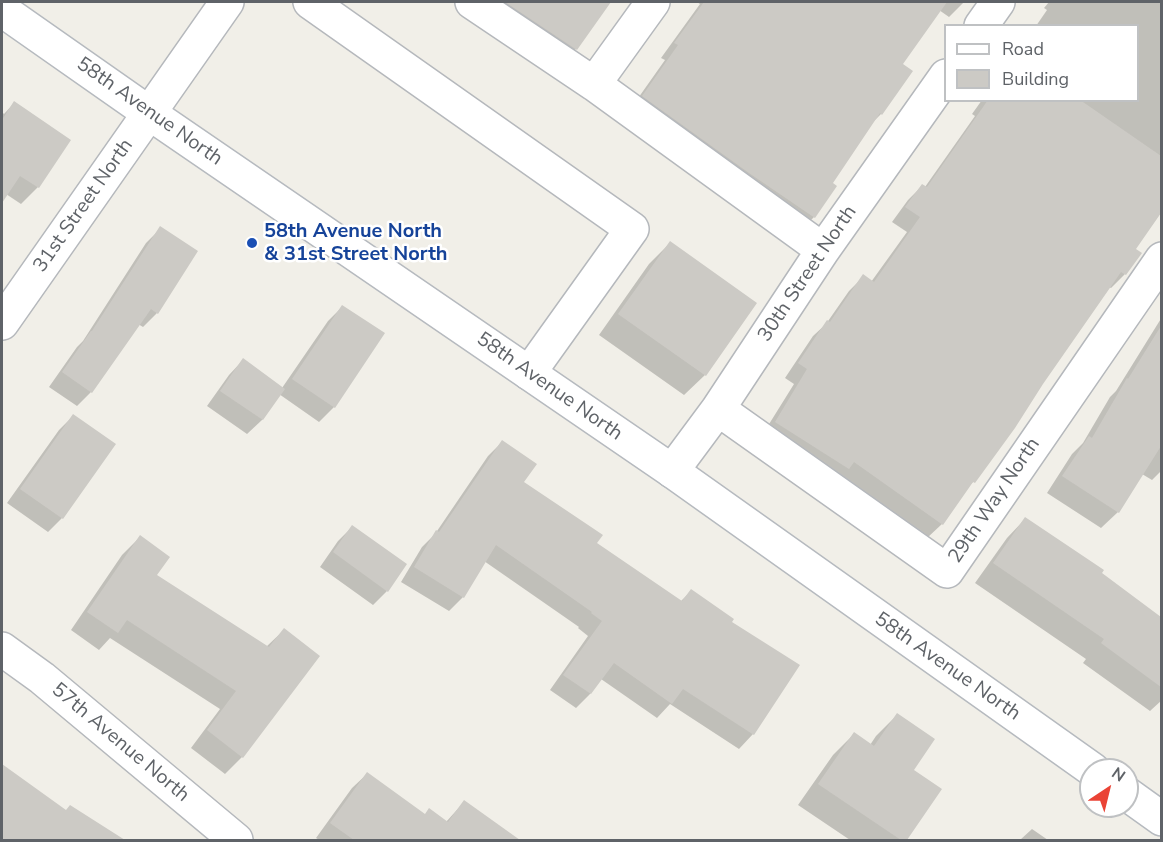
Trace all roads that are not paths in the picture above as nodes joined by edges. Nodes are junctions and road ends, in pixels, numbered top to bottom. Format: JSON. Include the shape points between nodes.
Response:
{"nodes":[{"id":1,"x":227,"y":2,"type":"edge"},
{"id":2,"x":310,"y":2,"type":"edge"},
{"id":3,"x":472,"y":2,"type":"edge"},
{"id":4,"x":653,"y":2,"type":"edge"},
{"id":5,"x":998,"y":2,"type":"edge"},
{"id":6,"x":2,"y":10,"type":"edge"},
{"id":7,"x":982,"y":24,"type":"edge"},
{"id":8,"x":944,"y":77,"type":"edge"},
{"id":9,"x":594,"y":84,"type":"junction"},
{"id":10,"x":149,"y":113,"type":"junction"},
{"id":11,"x":823,"y":250,"type":"junction"},
{"id":12,"x":1161,"y":259,"type":"edge"},
{"id":13,"x":2,"y":322,"type":"edge"},
{"id":14,"x":529,"y":373,"type":"junction"},
{"id":15,"x":718,"y":409,"type":"junction"},
{"id":16,"x":672,"y":471,"type":"junction"},
{"id":17,"x":2,"y":649,"type":"edge"},
{"id":18,"x":1079,"y":760,"type":"edge"},
{"id":19,"x":1139,"y":803,"type":"edge"},
{"id":20,"x":1161,"y":819,"type":"edge"},
{"id":21,"x":236,"y":840,"type":"edge"}],
"edges":[{"from":1,"to":10,"type":"street","name":"31st Street North"},
{"from":2,"to":14,"type":"street","via":[[632,229]]},
{"from":3,"to":9,"type":"street"},
{"from":4,"to":9,"type":"street"},
{"from":5,"to":7,"type":"street"},
{"from":6,"to":10,"type":"street","name":"58th Avenue North"},
{"from":8,"to":11,"type":"street","name":"30th Street North"},
{"from":9,"to":11,"type":"street"},
{"from":10,"to":13,"type":"street","name":"31st Street North"},
{"from":10,"to":14,"type":"street","name":"58th Avenue North"},
{"from":11,"to":15,"type":"street","name":"30th Street North"},
{"from":12,"to":15,"type":"street","name":"29th Way North","via":[[947,571]]},
{"from":14,"to":16,"type":"street","name":"58th Avenue North"},
{"from":15,"to":16,"type":"street","name":"30th Street North"},
{"from":16,"to":18,"type":"street","name":"58th Avenue North"},
{"from":17,"to":21,"type":"street","name":"57th Avenue North"},
{"from":19,"to":20,"type":"street"}]}
